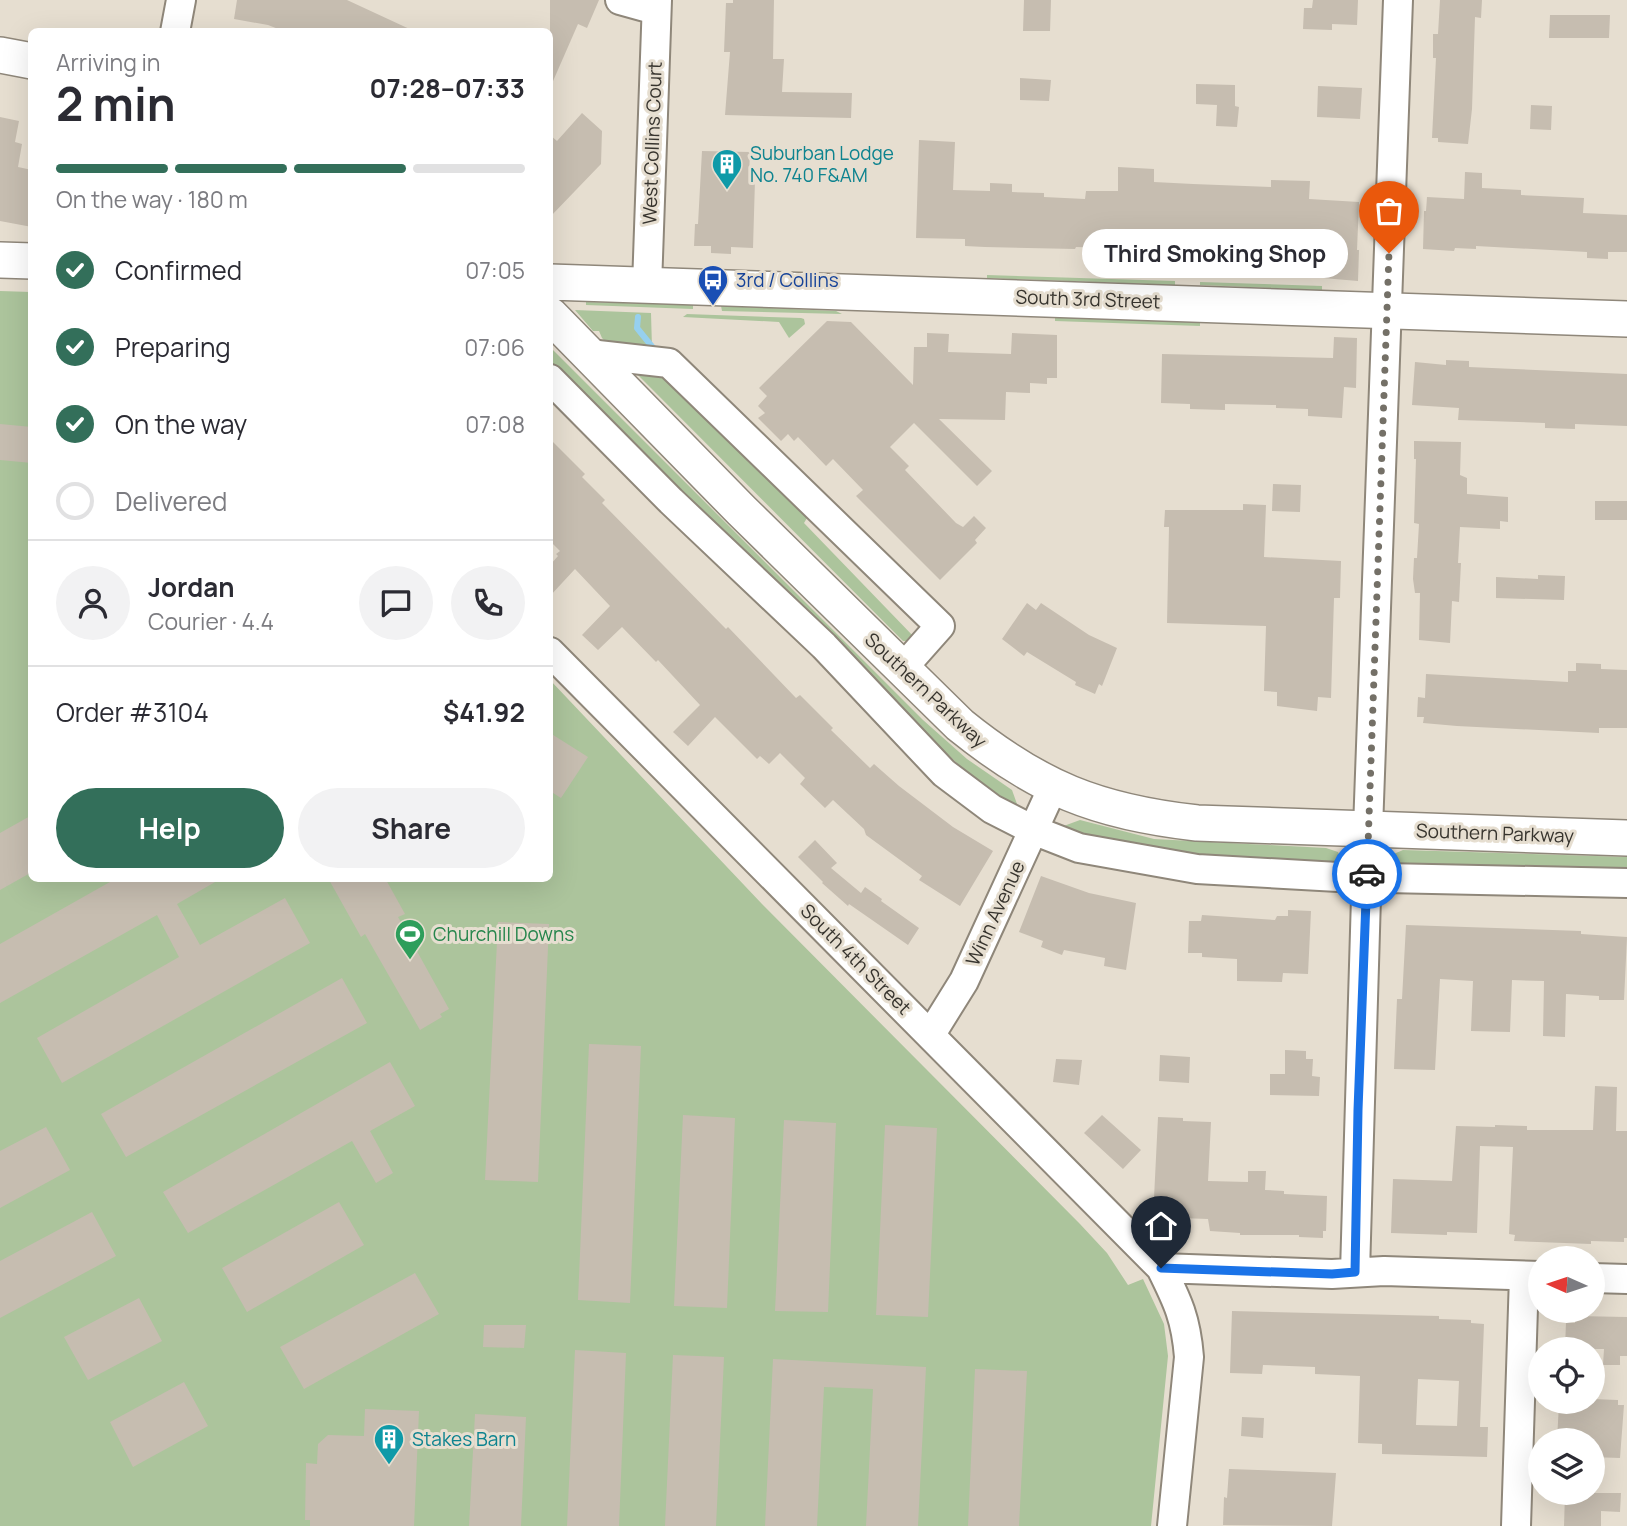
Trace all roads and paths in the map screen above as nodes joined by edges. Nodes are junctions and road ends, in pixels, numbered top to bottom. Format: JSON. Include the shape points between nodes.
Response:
{"nodes":[{"id":1,"x":181,"y":0,"type":"edge"},
{"id":2,"x":620,"y":0,"type":"edge"},
{"id":3,"x":1398,"y":0,"type":"edge"},
{"id":4,"x":657,"y":5,"type":"edge"},
{"id":5,"x":176,"y":28,"type":"edge"},
{"id":6,"x":0,"y":55,"type":"edge"},
{"id":7,"x":28,"y":60,"type":"edge"},
{"id":8,"x":0,"y":260,"type":"edge"},
{"id":9,"x":28,"y":261,"type":"edge"},
{"id":10,"x":553,"y":282,"type":"edge"},
{"id":11,"x":647,"y":286,"type":"junction"},
{"id":12,"x":1386,"y":310,"type":"junction"},
{"id":13,"x":553,"y":318,"type":"edge"},
{"id":14,"x":1627,"y":318,"type":"edge"},
{"id":15,"x":589,"y":354,"type":"junction"},
{"id":16,"x":553,"y":382,"type":"edge"},
{"id":17,"x":553,"y":655,"type":"edge"},
{"id":18,"x":901,"y":670,"type":"junction"},
{"id":19,"x":1053,"y":787,"type":"junction"},
{"id":20,"x":1367,"y":829,"type":"junction"},
{"id":21,"x":1033,"y":830,"type":"junction"},
{"id":22,"x":1627,"y":838,"type":"edge"},
{"id":23,"x":1367,"y":877,"type":"junction"},
{"id":24,"x":1627,"y":883,"type":"edge"},
{"id":25,"x":931,"y":1034,"type":"junction"},
{"id":26,"x":1161,"y":1268,"type":"junction"},
{"id":27,"x":1355,"y":1272,"type":"junction"},
{"id":28,"x":1528,"y":1276,"type":"edge"},
{"id":29,"x":1605,"y":1278,"type":"edge"},
{"id":30,"x":1627,"y":1279,"type":"edge"},
{"id":31,"x":1529,"y":1323,"type":"edge"},
{"id":32,"x":1172,"y":1526,"type":"edge"},
{"id":33,"x":1516,"y":1526,"type":"edge"}],
"edges":[{"from":1,"to":5,"type":"street"},
{"from":2,"to":4,"type":"street"},
{"from":3,"to":12,"type":"street"},
{"from":4,"to":11,"type":"street","name":"West Collins Court"},
{"from":6,"to":7,"type":"main road"},
{"from":8,"to":9,"type":"main road"},
{"from":10,"to":11,"type":"main road","name":"South 3rd Street"},
{"from":11,"to":12,"type":"main road","name":"South 3rd Street"},
{"from":12,"to":14,"type":"main road","name":"South 3rd Street"},
{"from":12,"to":20,"type":"street"},
{"from":13,"to":15,"type":"main road","name":"Southern Parkway"},
{"from":15,"to":18,"type":"main road","name":"Southern Parkway"},
{"from":15,"to":18,"type":"street","via":[[668,363],[940,626]]},
{"from":16,"to":21,"type":"street","via":[[824,646],[944,773],[992,809]]},
{"from":17,"to":25,"type":"street","name":"South 4th Street"},
{"from":18,"to":19,"type":"main road","name":"Southern Parkway","via":[[993,751]]},
{"from":19,"to":20,"type":"main road","name":"Southern Parkway","via":[[1101,806],[1151,818]]},
{"from":19,"to":21,"type":"street","name":"Winn Avenue"},
{"from":20,"to":22,"type":"main road","name":"Southern Parkway"},
{"from":20,"to":23,"type":"street"},
{"from":21,"to":23,"type":"street","via":[[1079,848],[1197,869]]},
{"from":21,"to":25,"type":"street","name":"Winn Avenue","via":[[964,981]]},
{"from":23,"to":24,"type":"street"},
{"from":23,"to":27,"type":"street"},
{"from":25,"to":26,"type":"street","name":"South 4th Street"},
{"from":26,"to":27,"type":"street"},
{"from":26,"to":32,"type":"street","name":"South 4th Street","via":[[1181,1308],[1188,1357]]},
{"from":27,"to":28,"type":"street"},
{"from":29,"to":30,"type":"street"},
{"from":31,"to":33,"type":"street"}]}
